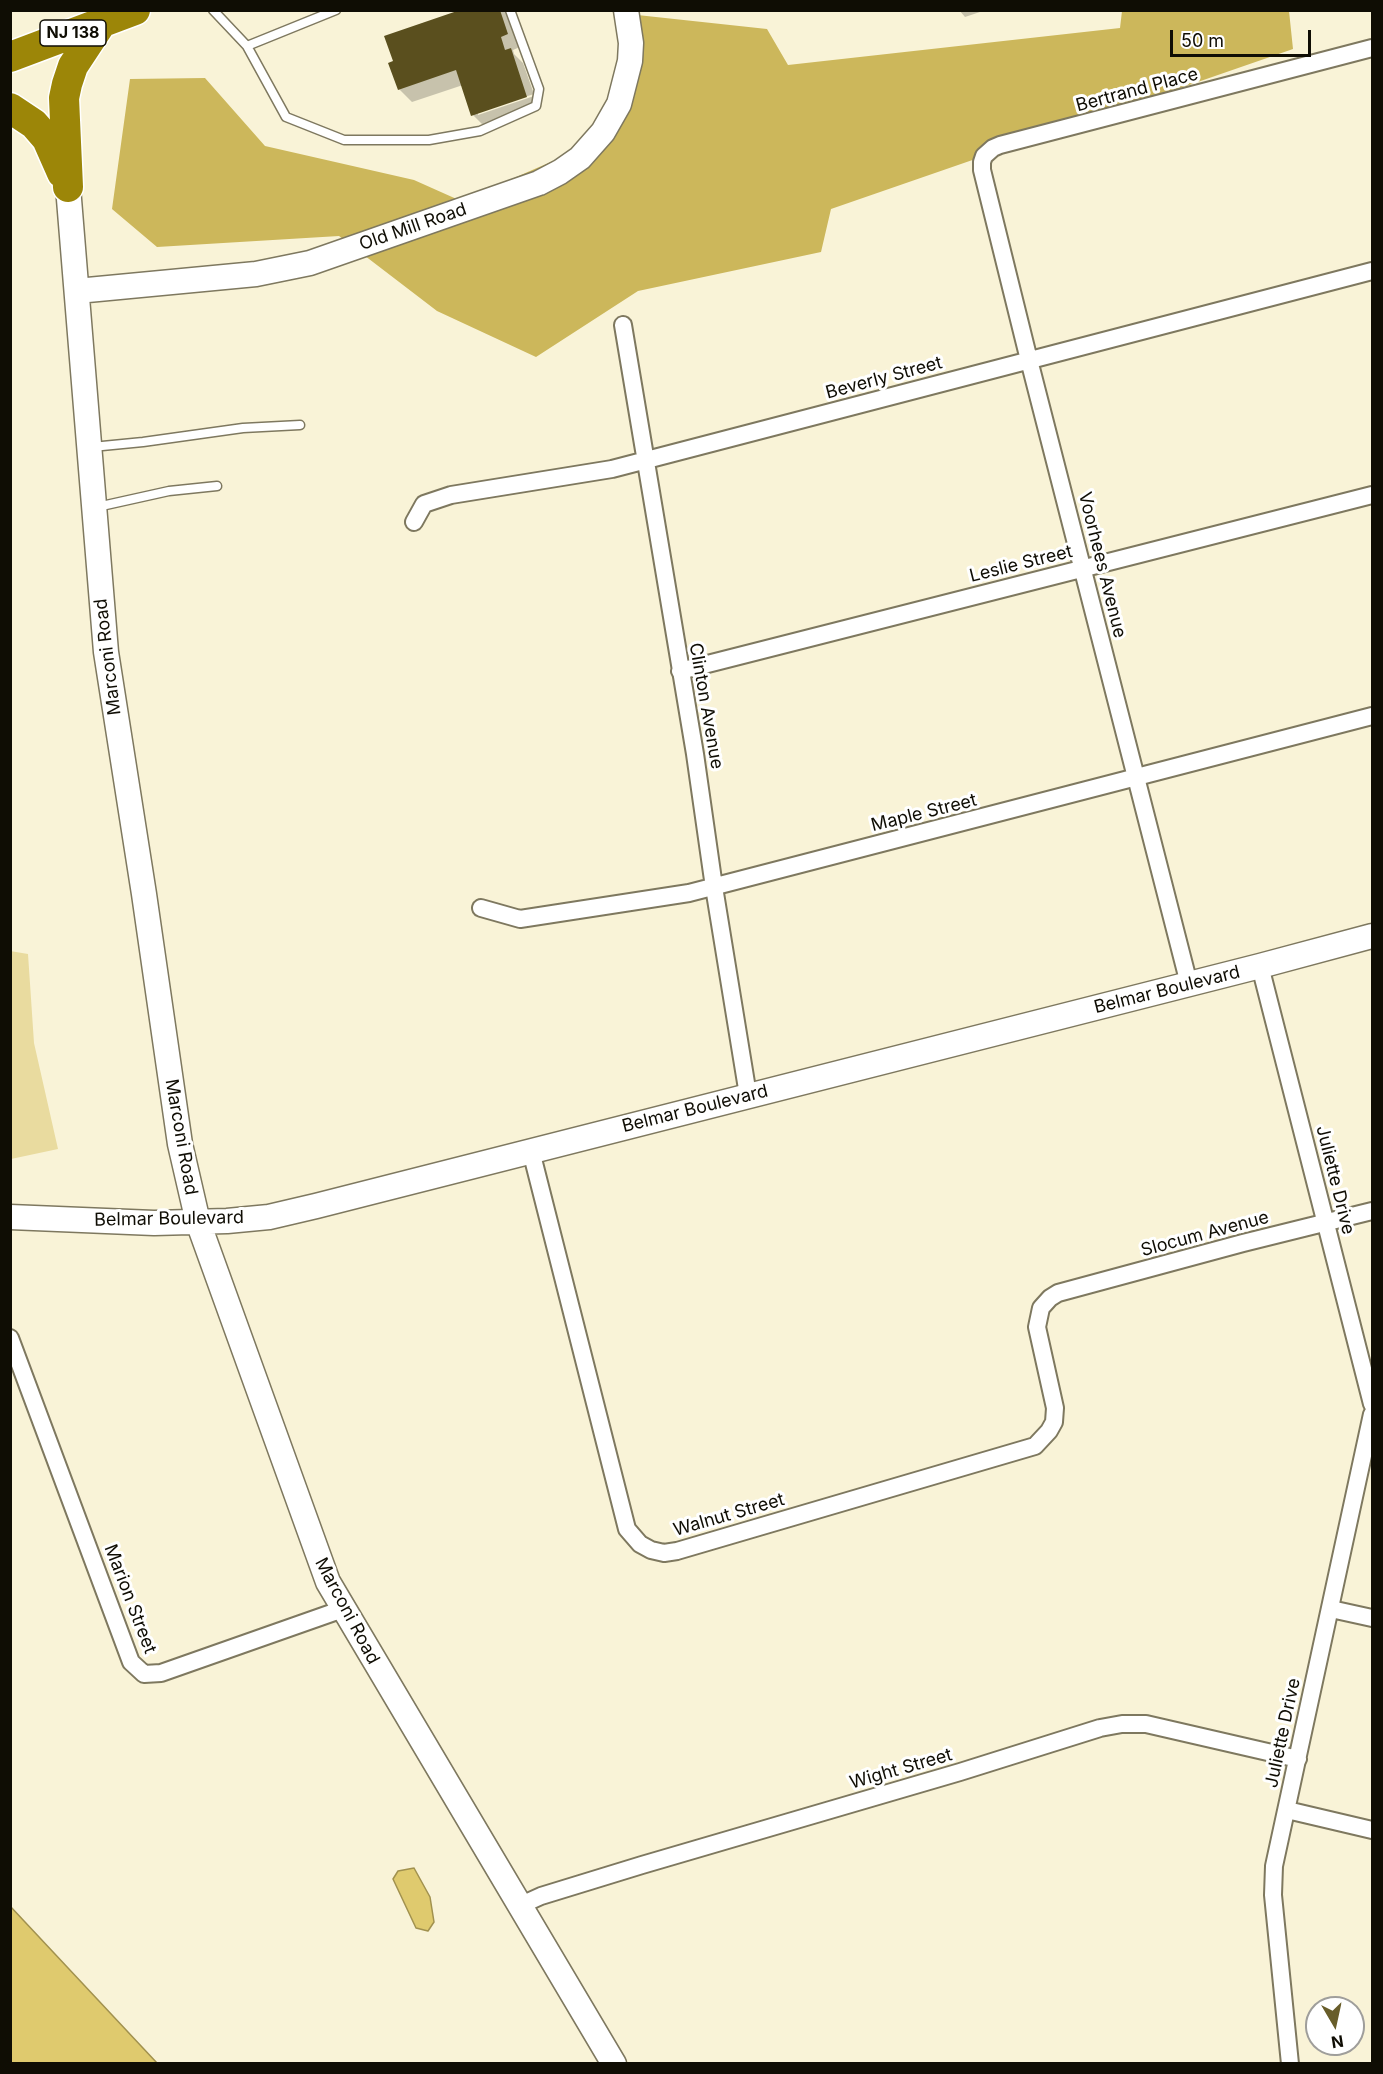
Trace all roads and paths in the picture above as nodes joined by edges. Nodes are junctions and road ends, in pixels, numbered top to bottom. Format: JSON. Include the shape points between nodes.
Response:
{"nodes":[{"id":1,"x":135,"y":10,"type":"edge"},
{"id":2,"x":213,"y":10,"type":"edge"},
{"id":3,"x":336,"y":10,"type":"edge"},
{"id":4,"x":510,"y":10,"type":"edge"},
{"id":5,"x":626,"y":10,"type":"edge"},
{"id":6,"x":102,"y":22,"type":"junction"},
{"id":7,"x":247,"y":46,"type":"junction"},
{"id":8,"x":1372,"y":48,"type":"edge"},
{"id":9,"x":10,"y":57,"type":"edge"},
{"id":10,"x":10,"y":108,"type":"edge"},
{"id":11,"x":984,"y":156,"type":"joint"},
{"id":12,"x":68,"y":187,"type":"junction"},
{"id":13,"x":1372,"y":271,"type":"edge"},
{"id":14,"x":77,"y":291,"type":"junction"},
{"id":15,"x":623,"y":325,"type":"dead end"},
{"id":16,"x":1029,"y":360,"type":"junction"},
{"id":17,"x":300,"y":425,"type":"dead end"},
{"id":18,"x":89,"y":447,"type":"junction"},
{"id":19,"x":645,"y":461,"type":"junction"},
{"id":20,"x":217,"y":486,"type":"dead end"},
{"id":21,"x":1372,"y":495,"type":"edge"},
{"id":22,"x":94,"y":508,"type":"junction"},
{"id":23,"x":414,"y":522,"type":"dead end"},
{"id":24,"x":1083,"y":568,"type":"junction"},
{"id":25,"x":680,"y":671,"type":"junction"},
{"id":26,"x":1372,"y":716,"type":"edge"},
{"id":27,"x":1136,"y":778,"type":"junction"},
{"id":28,"x":714,"y":887,"type":"junction"},
{"id":29,"x":481,"y":908,"type":"dead end"},
{"id":30,"x":1372,"y":936,"type":"edge"},
{"id":31,"x":1260,"y":966,"type":"junction"},
{"id":32,"x":1189,"y":984,"type":"junction"},
{"id":33,"x":748,"y":1095,"type":"junction"},
{"id":34,"x":531,"y":1151,"type":"junction"},
{"id":35,"x":1372,"y":1211,"type":"edge"},
{"id":36,"x":10,"y":1217,"type":"edge"},
{"id":37,"x":198,"y":1222,"type":"junction"},
{"id":38,"x":1326,"y":1223,"type":"junction"},
{"id":39,"x":1050,"y":1298,"type":"joint"},
{"id":40,"x":10,"y":1338,"type":"edge"},
{"id":41,"x":1372,"y":1404,"type":"edge"},
{"id":42,"x":1372,"y":1414,"type":"edge"},
{"id":43,"x":343,"y":1609,"type":"junction"},
{"id":44,"x":1330,"y":1609,"type":"junction"},
{"id":45,"x":1372,"y":1618,"type":"edge"},
{"id":46,"x":1298,"y":1760,"type":"junction"},
{"id":47,"x":1287,"y":1810,"type":"junction"},
{"id":48,"x":1372,"y":1830,"type":"edge"},
{"id":49,"x":519,"y":1906,"type":"junction"},
{"id":50,"x":614,"y":2064,"type":"edge"},
{"id":51,"x":1290,"y":2064,"type":"edge"}],
"edges":[{"from":1,"to":6,"type":"highway","number":"NJ 138"},
{"from":2,"to":7,"type":"lane"},
{"from":3,"to":7,"type":"lane"},
{"from":4,"to":7,"type":"lane","via":[[539,89],[536,106],[480,131],[429,140],[344,140],[286,117]]},
{"from":5,"to":14,"type":"street","name":"Old Mill Road","via":[[630,61],[619,104],[603,132],[580,158],[550,177],[310,263],[256,274]]},
{"from":6,"to":9,"type":"highway","number":"NJ 138"},
{"from":6,"to":12,"type":"highway","via":[[73,66],[64,98]]},
{"from":8,"to":11,"type":"street","name":"Bertrand Place","via":[[1000,145]]},
{"from":10,"to":12,"type":"highway","via":[[34,124],[47,139]]},
{"from":11,"to":16,"type":"street","name":"Voorhees Avenue","via":[[982,170]]},
{"from":12,"to":14,"type":"street","name":"Marconi Road"},
{"from":13,"to":16,"type":"street","name":"Beverly Street"},
{"from":14,"to":18,"type":"street","name":"Marconi Road"},
{"from":15,"to":19,"type":"street","name":"Clinton Avenue"},
{"from":16,"to":19,"type":"street","name":"Beverly Street"},
{"from":16,"to":24,"type":"street","name":"Voorhees Avenue"},
{"from":17,"to":18,"type":"lane"},
{"from":18,"to":22,"type":"street","name":"Marconi Road"},
{"from":19,"to":23,"type":"street","name":"Beverly Street","via":[[452,495],[424,504]]},
{"from":19,"to":25,"type":"street","name":"Clinton Avenue"},
{"from":20,"to":22,"type":"lane","via":[[169,491]]},
{"from":21,"to":24,"type":"street","name":"Leslie Street"},
{"from":22,"to":37,"type":"street","name":"Marconi Road","via":[[111,693],[180,1144]]},
{"from":24,"to":25,"type":"street","name":"Leslie Street"},
{"from":24,"to":27,"type":"street","name":"Voorhees Avenue"},
{"from":25,"to":28,"type":"street","name":"Clinton Avenue"},
{"from":26,"to":27,"type":"street","name":"Maple Street"},
{"from":27,"to":28,"type":"street","name":"Maple Street"},
{"from":27,"to":32,"type":"street","name":"Voorhees Avenue"},
{"from":28,"to":29,"type":"street","name":"Maple Street","via":[[520,919]]},
{"from":28,"to":33,"type":"street","name":"Clinton Avenue"},
{"from":30,"to":31,"type":"street","name":"Belmar Boulevard"},
{"from":31,"to":32,"type":"street","name":"Belmar Boulevard"},
{"from":31,"to":38,"type":"street","name":"Juliette Drive"},
{"from":32,"to":33,"type":"street","name":"Belmar Boulevard"},
{"from":33,"to":34,"type":"street","name":"Belmar Boulevard"},
{"from":34,"to":37,"type":"street","name":"Belmar Boulevard","via":[[268,1217]]},
{"from":34,"to":39,"type":"street","name":"Walnut Street","via":[[627,1529],[651,1550],[677,1551],[1035,1446],[1054,1422],[1055,1408],[1037,1327],[1041,1308]]},
{"from":35,"to":38,"type":"street","name":"Slocum Avenue"},
{"from":36,"to":37,"type":"street","name":"Belmar Boulevard"},
{"from":37,"to":43,"type":"street","name":"Marconi Road","via":[[317,1556]]},
{"from":38,"to":39,"type":"street","name":"Slocum Avenue"},
{"from":38,"to":41,"type":"street","name":"Juliette Drive"},
{"from":40,"to":43,"type":"street","name":"Marion Street","via":[[131,1662],[144,1674],[161,1673]]},
{"from":42,"to":44,"type":"street","name":"Juliette Drive"},
{"from":43,"to":49,"type":"street","name":"Marconi Road"},
{"from":44,"to":45,"type":"street"},
{"from":44,"to":46,"type":"street","name":"Juliette Drive"},
{"from":46,"to":47,"type":"street","name":"Juliette Drive"},
{"from":46,"to":49,"type":"street","name":"Wight Street","via":[[1146,1724],[1100,1728],[642,1865]]},
{"from":47,"to":48,"type":"street"},
{"from":47,"to":51,"type":"street","name":"Juliette Drive","via":[[1274,1866],[1272,1895]]},
{"from":49,"to":50,"type":"street","name":"Marconi Road"}]}
